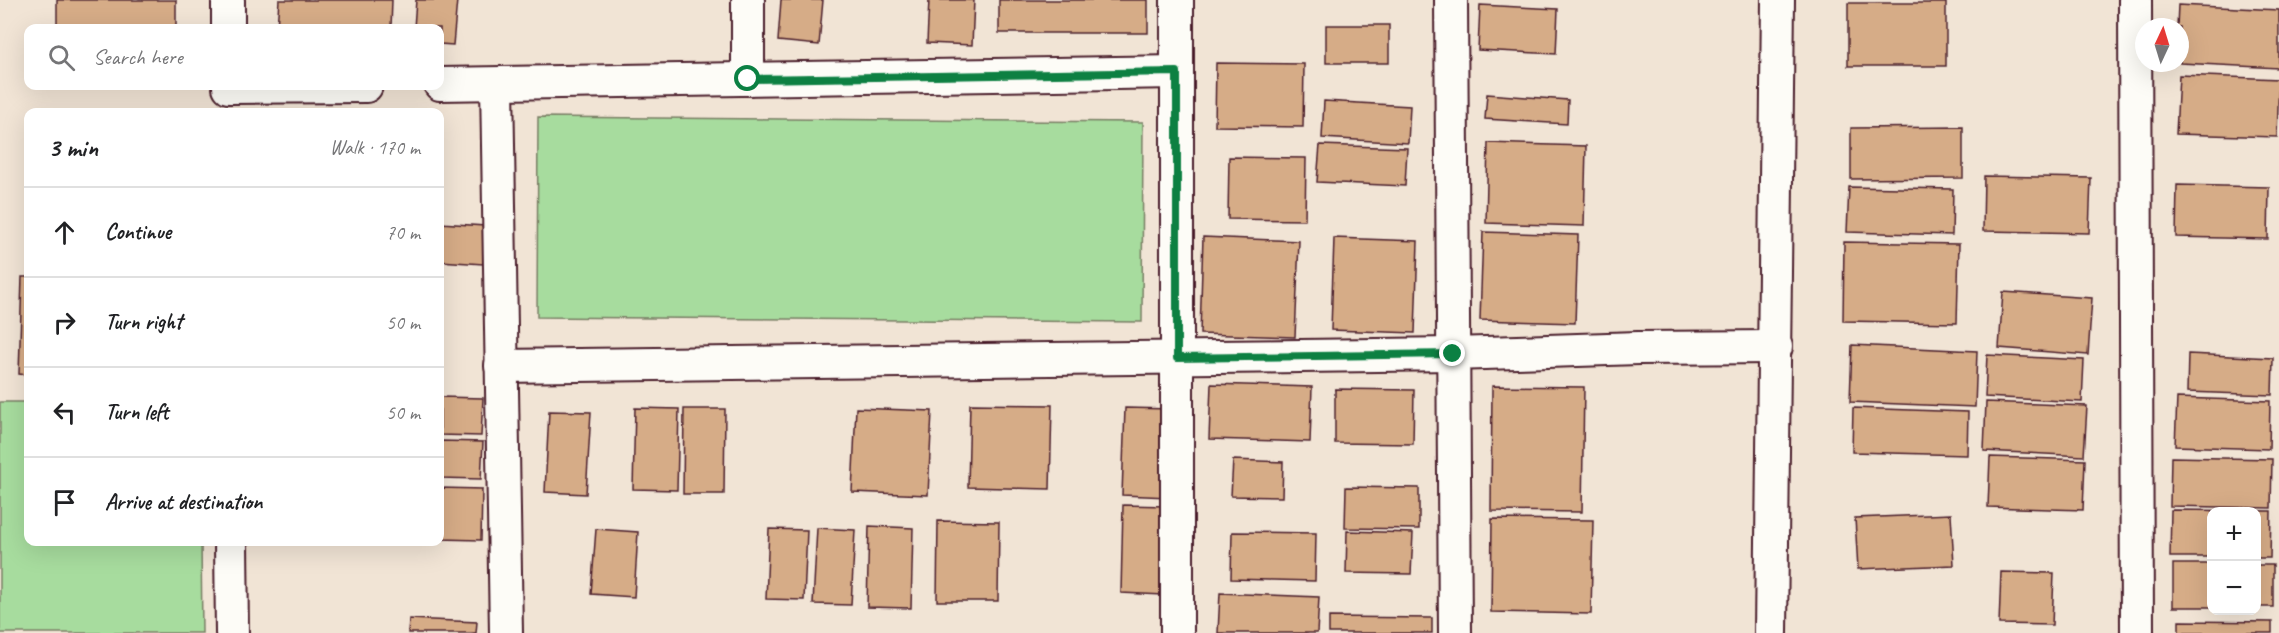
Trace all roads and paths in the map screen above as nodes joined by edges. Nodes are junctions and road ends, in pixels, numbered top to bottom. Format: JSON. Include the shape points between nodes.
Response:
{"nodes":[{"id":1,"x":228,"y":0,"type":"edge"},
{"id":2,"x":748,"y":0,"type":"edge"},
{"id":3,"x":1177,"y":0,"type":"edge"},
{"id":4,"x":1451,"y":0,"type":"edge"},
{"id":5,"x":1778,"y":0,"type":"edge"},
{"id":6,"x":2135,"y":0,"type":"edge"},
{"id":7,"x":228,"y":24,"type":"edge"},
{"id":8,"x":1177,"y":72,"type":"junction"},
{"id":9,"x":748,"y":79,"type":"junction"},
{"id":10,"x":444,"y":84,"type":"edge"},
{"id":11,"x":497,"y":84,"type":"junction"},
{"id":12,"x":305,"y":90,"type":"edge"},
{"id":13,"x":229,"y":95,"type":"edge"},
{"id":14,"x":1776,"y":347,"type":"junction"},
{"id":15,"x":1453,"y":354,"type":"junction"},
{"id":16,"x":1177,"y":358,"type":"junction"},
{"id":17,"x":501,"y":366,"type":"junction"},
{"id":18,"x":231,"y":546,"type":"edge"},
{"id":19,"x":232,"y":633,"type":"edge"},
{"id":20,"x":506,"y":633,"type":"edge"},
{"id":21,"x":1177,"y":633,"type":"edge"},
{"id":22,"x":1455,"y":633,"type":"edge"},
{"id":23,"x":1771,"y":633,"type":"edge"},
{"id":24,"x":2137,"y":633,"type":"edge"}],
"edges":[{"from":1,"to":7,"type":"street"},
{"from":2,"to":9,"type":"street"},
{"from":3,"to":8,"type":"street"},
{"from":4,"to":15,"type":"street"},
{"from":5,"to":14,"type":"street"},
{"from":6,"to":24,"type":"street"},
{"from":8,"to":9,"type":"street"},
{"from":8,"to":16,"type":"street"},
{"from":9,"to":11,"type":"street"},
{"from":10,"to":11,"type":"street"},
{"from":11,"to":17,"type":"street"},
{"from":12,"to":13,"type":"street"},
{"from":14,"to":15,"type":"street"},
{"from":14,"to":23,"type":"street"},
{"from":15,"to":16,"type":"street"},
{"from":15,"to":22,"type":"street"},
{"from":16,"to":17,"type":"street"},
{"from":16,"to":21,"type":"street"},
{"from":17,"to":20,"type":"street"},
{"from":18,"to":19,"type":"street"}]}
